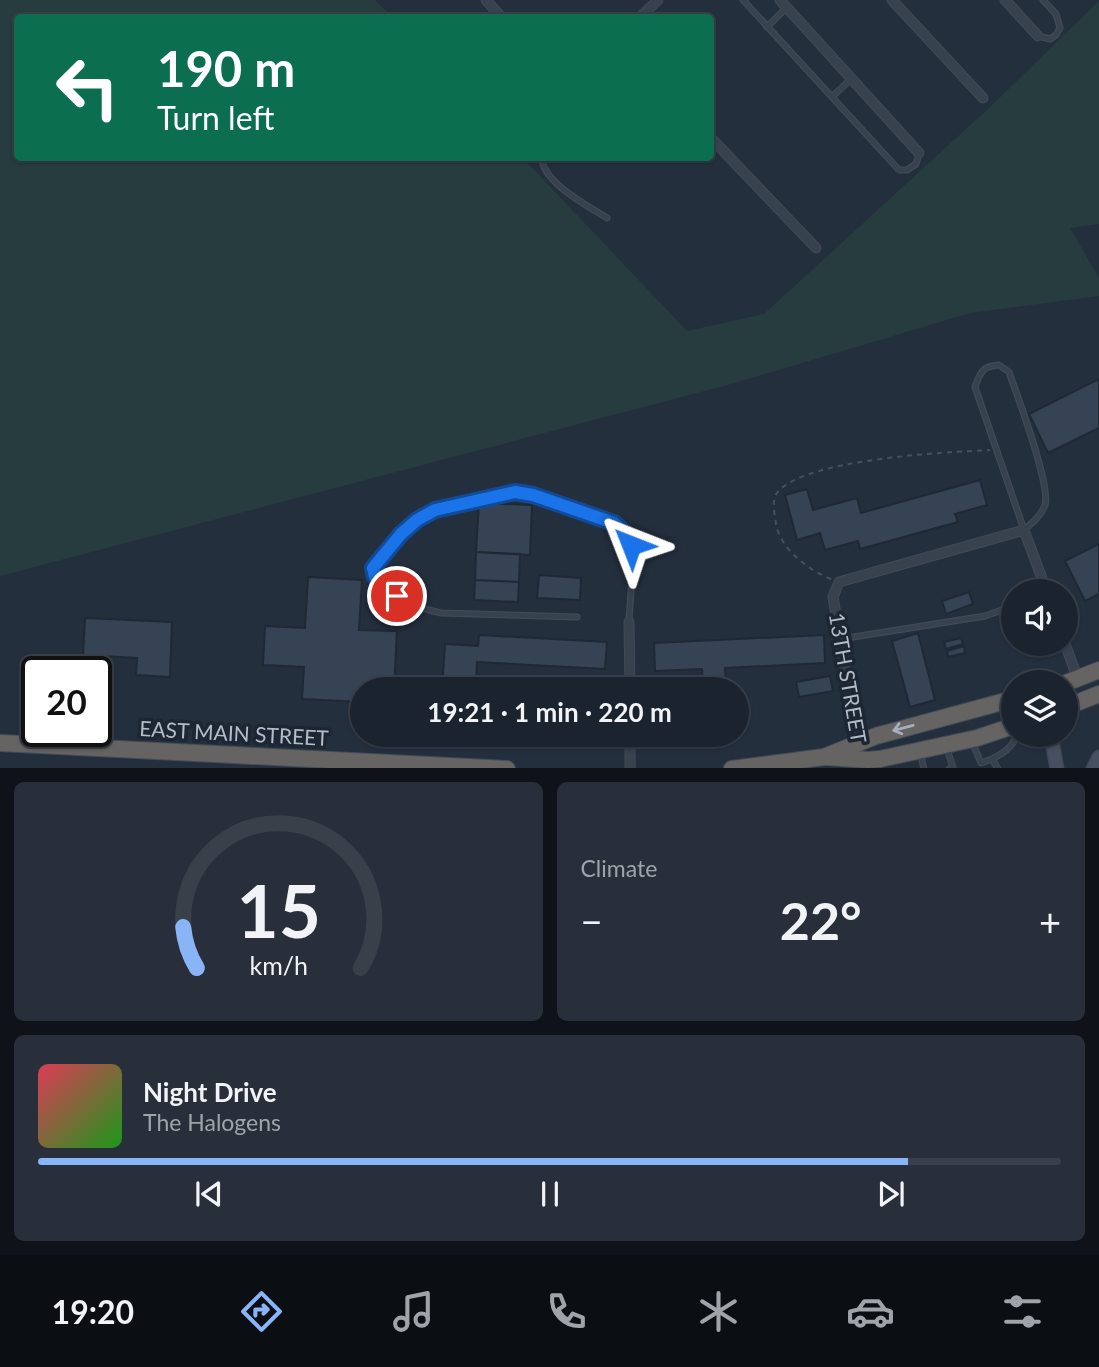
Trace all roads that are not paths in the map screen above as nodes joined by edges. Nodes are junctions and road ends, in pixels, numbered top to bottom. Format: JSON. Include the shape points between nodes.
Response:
{"nodes":[{"id":1,"x":486,"y":0,"type":"edge"},
{"id":2,"x":658,"y":0,"type":"edge"},
{"id":3,"x":743,"y":0,"type":"edge"},
{"id":4,"x":892,"y":0,"type":"edge"},
{"id":5,"x":1005,"y":0,"type":"edge"},
{"id":6,"x":1043,"y":0,"type":"edge"},
{"id":7,"x":783,"y":4,"type":"edge"},
{"id":8,"x":498,"y":14,"type":"edge"},
{"id":9,"x":643,"y":14,"type":"edge"},
{"id":10,"x":767,"y":27,"type":"junction"},
{"id":11,"x":1038,"y":36,"type":"joint"},
{"id":12,"x":851,"y":78,"type":"junction"},
{"id":13,"x":832,"y":97,"type":"junction"},
{"id":14,"x":983,"y":99,"type":"dead end"},
{"id":15,"x":714,"y":141,"type":"edge"},
{"id":16,"x":919,"y":153,"type":"joint"},
{"id":17,"x":542,"y":161,"type":"edge"},
{"id":18,"x":607,"y":218,"type":"dead end"},
{"id":19,"x":816,"y":248,"type":"dead end"},
{"id":20,"x":1024,"y":530,"type":"junction"},
{"id":21,"x":1041,"y":579,"type":"edge"},
{"id":22,"x":1001,"y":610,"type":"edge"},
{"id":23,"x":577,"y":617,"type":"dead end"},
{"id":24,"x":629,"y":622,"type":"joint"},
{"id":25,"x":841,"y":639,"type":"junction"},
{"id":26,"x":1099,"y":670,"type":"edge"},
{"id":27,"x":630,"y":677,"type":"edge"},
{"id":28,"x":1078,"y":679,"type":"edge"},
{"id":29,"x":1099,"y":694,"type":"edge"},
{"id":30,"x":1001,"y":702,"type":"edge"},
{"id":31,"x":1078,"y":703,"type":"edge"},
{"id":32,"x":1001,"y":730,"type":"edge"},
{"id":33,"x":972,"y":739,"type":"junction"},
{"id":34,"x":858,"y":742,"type":"junction"},
{"id":35,"x":0,"y":743,"type":"edge"},
{"id":36,"x":945,"y":745,"type":"junction"},
{"id":37,"x":630,"y":747,"type":"edge"},
{"id":38,"x":1009,"y":747,"type":"edge"},
{"id":39,"x":1053,"y":747,"type":"edge"},
{"id":40,"x":920,"y":751,"type":"junction"},
{"id":41,"x":824,"y":757,"type":"junction"},
{"id":42,"x":1099,"y":757,"type":"edge"},
{"id":43,"x":861,"y":760,"type":"junction"},
{"id":44,"x":992,"y":760,"type":"junction"},
{"id":45,"x":267,"y":763,"type":"edge"},
{"id":46,"x":456,"y":767,"type":"edge"},
{"id":47,"x":507,"y":768,"type":"edge"},
{"id":48,"x":630,"y":768,"type":"edge"},
{"id":49,"x":732,"y":768,"type":"edge"},
{"id":50,"x":924,"y":768,"type":"edge"},
{"id":51,"x":952,"y":768,"type":"edge"},
{"id":52,"x":998,"y":768,"type":"edge"},
{"id":53,"x":1057,"y":768,"type":"edge"},
{"id":54,"x":1093,"y":768,"type":"edge"}],
"edges":[{"from":1,"to":8,"type":"street"},
{"from":2,"to":9,"type":"street"},
{"from":3,"to":10,"type":"lane"},
{"from":4,"to":14,"type":"street"},
{"from":5,"to":11,"type":"street"},
{"from":6,"to":11,"type":"lane","via":[[1056,15],[1060,29],[1050,39]]},
{"from":7,"to":10,"type":"lane"},
{"from":7,"to":12,"type":"street"},
{"from":10,"to":13,"type":"lane"},
{"from":12,"to":13,"type":"lane"},
{"from":12,"to":16,"type":"street"},
{"from":13,"to":16,"type":"lane","via":[[899,170],[916,164]]},
{"from":15,"to":19,"type":"street"},
{"from":17,"to":18,"type":"lane","via":[[544,170],[567,192]]},
{"from":20,"to":20,"type":"lane","via":[[975,387],[980,372],[988,366],[999,365],[1009,372],[1044,482],[1045,503]]},
{"from":20,"to":21,"type":"street"},
{"from":20,"to":25,"type":"street","name":"13TH STREET","via":[[839,582],[833,597]]},
{"from":22,"to":25,"type":"lane"},
{"from":23,"to":24,"type":"lane","via":[[423,609],[397,596],[375,577],[373,568],[401,534],[435,510],[515,492],[533,495],[614,523],[625,533],[634,562]]},
{"from":24,"to":27,"type":"street"},
{"from":25,"to":34,"type":"street","name":"13TH STREET"},
{"from":26,"to":28,"type":"highway"},
{"from":29,"to":31,"type":"highway"},
{"from":30,"to":34,"type":"highway","one_way":true},
{"from":32,"to":33,"type":"highway"},
{"from":33,"to":36,"type":"highway"},
{"from":33,"to":44,"type":"lane","via":[[981,763]]},
{"from":34,"to":41,"type":"highway"},
{"from":34,"to":43,"type":"street","name":"13TH STREET"},
{"from":35,"to":45,"type":"highway","name":"EAST MAIN STREET"},
{"from":36,"to":40,"type":"highway"},
{"from":36,"to":51,"type":"lane"},
{"from":37,"to":48,"type":"street"},
{"from":38,"to":44,"type":"lane"},
{"from":39,"to":53,"type":"main road"},
{"from":40,"to":43,"type":"highway"},
{"from":40,"to":50,"type":"lane"},
{"from":41,"to":43,"type":"highway"},
{"from":41,"to":49,"type":"highway"},
{"from":42,"to":54,"type":"main road"},
{"from":44,"to":52,"type":"lane"},
{"from":45,"to":46,"type":"highway","name":"EAST MAIN STREET"},
{"from":46,"to":47,"type":"highway","name":"EAST MAIN STREET"}]}
